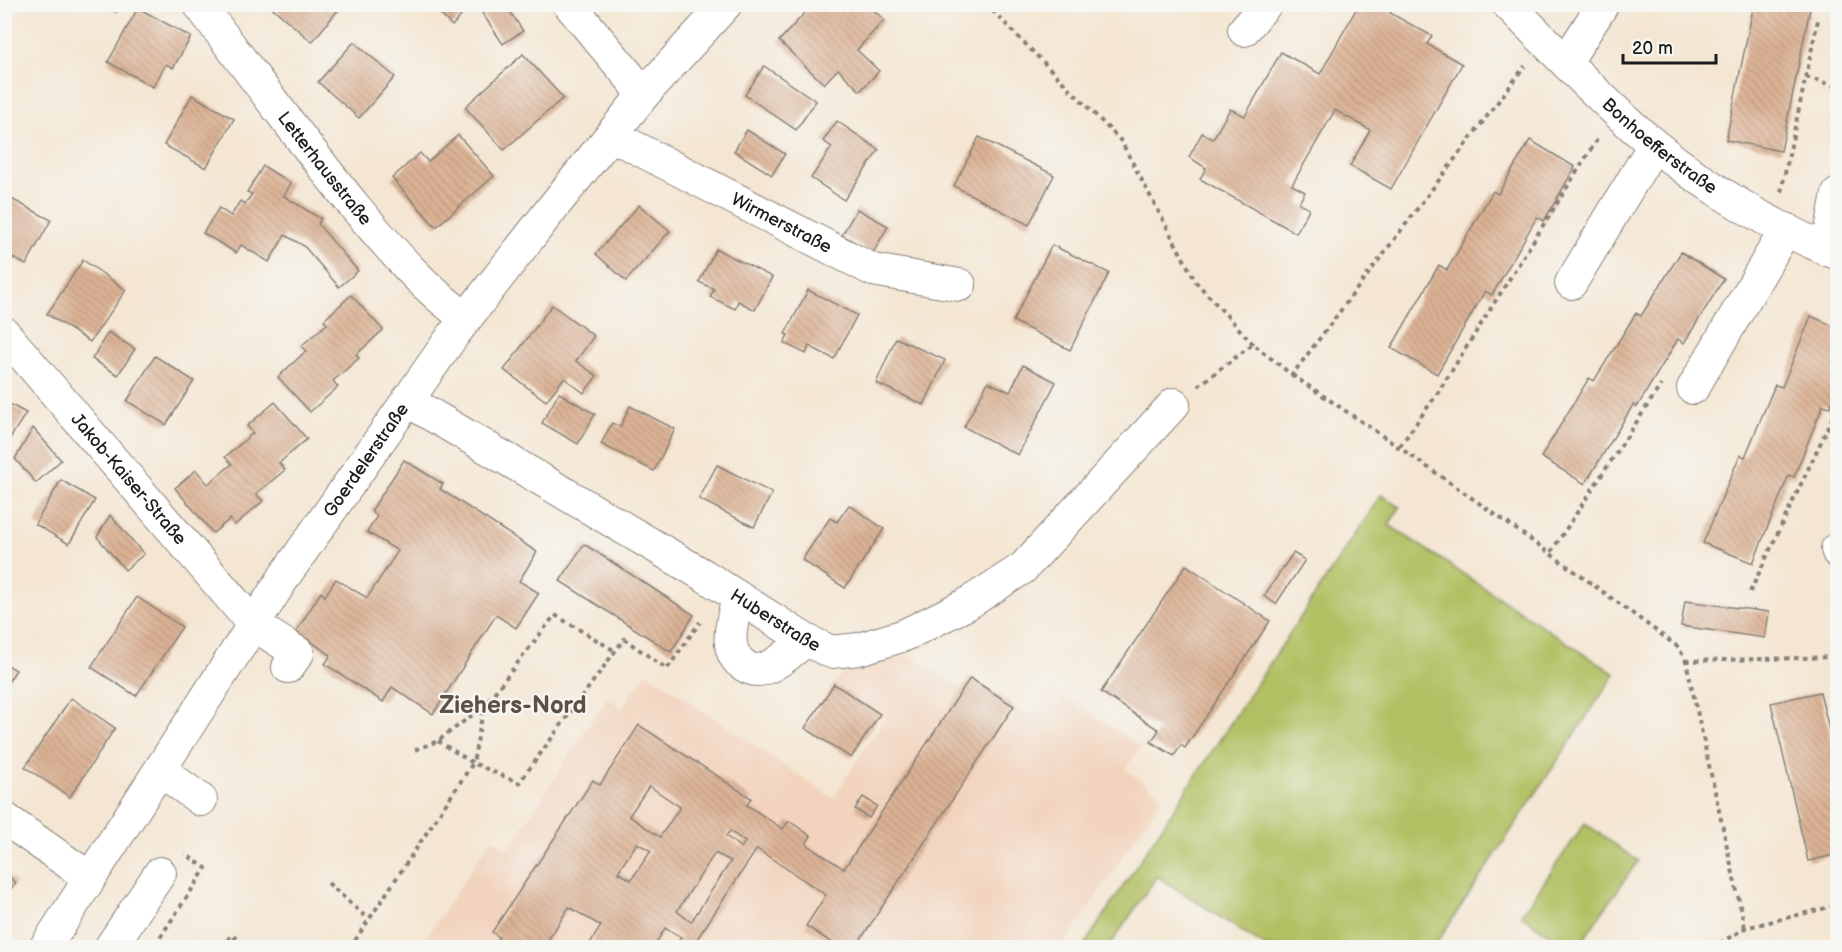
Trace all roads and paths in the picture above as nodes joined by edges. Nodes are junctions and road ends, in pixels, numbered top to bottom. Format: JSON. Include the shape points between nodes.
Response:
{"nodes":[{"id":1,"x":199,"y":4,"type":"edge"},
{"id":2,"x":569,"y":4,"type":"edge"},
{"id":3,"x":726,"y":4,"type":"edge"},
{"id":4,"x":986,"y":4,"type":"edge"},
{"id":5,"x":1266,"y":4,"type":"edge"},
{"id":6,"x":1508,"y":4,"type":"edge"},
{"id":7,"x":1603,"y":4,"type":"edge"},
{"id":8,"x":1818,"y":20,"type":"dead end"},
{"id":9,"x":1244,"y":30,"type":"dead end"},
{"id":10,"x":1527,"y":62,"type":"dead end"},
{"id":11,"x":1566,"y":62,"type":"junction"},
{"id":12,"x":1806,"y":77,"type":"junction"},
{"id":13,"x":1838,"y":87,"type":"edge"},
{"id":14,"x":644,"y":94,"type":"junction"},
{"id":15,"x":611,"y":135,"type":"junction"},
{"id":16,"x":1598,"y":138,"type":"dead end"},
{"id":17,"x":1654,"y":145,"type":"junction"},
{"id":18,"x":1838,"y":194,"type":"edge"},
{"id":19,"x":1782,"y":216,"type":"junction"},
{"id":20,"x":1832,"y":252,"type":"edge"},
{"id":21,"x":1571,"y":283,"type":"dead end"},
{"id":22,"x":960,"y":285,"type":"dead end"},
{"id":23,"x":466,"y":318,"type":"junction"},
{"id":24,"x":4,"y":333,"type":"edge"},
{"id":25,"x":1253,"y":344,"type":"junction"},
{"id":26,"x":1292,"y":375,"type":"junction"},
{"id":27,"x":1662,"y":382,"type":"dead end"},
{"id":28,"x":1694,"y":388,"type":"dead end"},
{"id":29,"x":408,"y":401,"type":"junction"},
{"id":30,"x":1174,"y":404,"type":"joint"},
{"id":31,"x":1838,"y":406,"type":"edge"},
{"id":32,"x":1400,"y":446,"type":"junction"},
{"id":33,"x":1551,"y":552,"type":"junction"},
{"id":34,"x":1750,"y":592,"type":"dead end"},
{"id":35,"x":738,"y":597,"type":"junction"},
{"id":36,"x":705,"y":614,"type":"dead end"},
{"id":37,"x":254,"y":625,"type":"junction"},
{"id":38,"x":806,"y":640,"type":"junction"},
{"id":39,"x":615,"y":651,"type":"junction"},
{"id":40,"x":1837,"y":657,"type":"edge"},
{"id":41,"x":1686,"y":661,"type":"junction"},
{"id":42,"x":288,"y":667,"type":"dead end"},
{"id":43,"x":484,"y":706,"type":"junction"},
{"id":44,"x":438,"y":741,"type":"junction"},
{"id":45,"x":416,"y":750,"type":"dead end"},
{"id":46,"x":473,"y":764,"type":"junction"},
{"id":47,"x":160,"y":770,"type":"junction"},
{"id":48,"x":201,"y":800,"type":"dead end"},
{"id":49,"x":4,"y":818,"type":"edge"},
{"id":50,"x":160,"y":873,"type":"dead end"},
{"id":51,"x":90,"y":878,"type":"junction"},
{"id":52,"x":328,"y":883,"type":"dead end"},
{"id":53,"x":1838,"y":905,"type":"edge"},
{"id":54,"x":368,"y":919,"type":"junction"},
{"id":55,"x":1745,"y":928,"type":"junction"},
{"id":56,"x":58,"y":943,"type":"edge"},
{"id":57,"x":110,"y":948,"type":"edge"},
{"id":58,"x":223,"y":948,"type":"edge"},
{"id":59,"x":250,"y":948,"type":"edge"},
{"id":60,"x":350,"y":948,"type":"edge"},
{"id":61,"x":1712,"y":948,"type":"edge"}],
"edges":[{"from":1,"to":23,"type":"street","name":"Letterhausstraße","via":[[373,228],[424,285]]},
{"from":2,"to":14,"type":"street"},
{"from":3,"to":14,"type":"street","name":"Goerdelerstraße"},
{"from":4,"to":25,"type":"path","via":[[1120,141],[1196,282]]},
{"from":5,"to":9,"type":"street"},
{"from":6,"to":11,"type":"street","name":"Bonhoefferstraße"},
{"from":7,"to":11,"type":"street"},
{"from":8,"to":12,"type":"path"},
{"from":10,"to":26,"type":"path"},
{"from":11,"to":17,"type":"street","name":"Bonhoefferstraße"},
{"from":12,"to":13,"type":"path"},
{"from":12,"to":19,"type":"path"},
{"from":14,"to":15,"type":"street","name":"Goerdelerstraße"},
{"from":15,"to":22,"type":"street","name":"Wirmerstraße","via":[[873,270]]},
{"from":15,"to":23,"type":"street","name":"Goerdelerstraße"},
{"from":16,"to":32,"type":"path"},
{"from":17,"to":19,"type":"street","name":"Bonhoefferstraße","via":[[1714,189]]},
{"from":17,"to":21,"type":"street"},
{"from":18,"to":20,"type":"street"},
{"from":19,"to":20,"type":"street","name":"Bonhoefferstraße"},
{"from":19,"to":28,"type":"street"},
{"from":23,"to":29,"type":"street","name":"Goerdelerstraße"},
{"from":24,"to":37,"type":"street","name":"Jakob-Kaiser-Straße"},
{"from":25,"to":26,"type":"path"},
{"from":25,"to":30,"type":"path"},
{"from":26,"to":32,"type":"path"},
{"from":27,"to":33,"type":"path"},
{"from":29,"to":35,"type":"street","name":"Huberstraße"},
{"from":29,"to":37,"type":"street","name":"Goerdelerstraße"},
{"from":30,"to":38,"type":"street","name":"Huberstraße","via":[[1023,568],[967,604],[904,634],[859,649],[831,652]]},
{"from":31,"to":34,"type":"path"},
{"from":32,"to":33,"type":"path"},
{"from":33,"to":41,"type":"path","via":[[1678,647]]},
{"from":35,"to":38,"type":"street","name":"Huberstraße"},
{"from":35,"to":38,"type":"street","via":[[730,636],[732,652],[746,667],[763,669]]},
{"from":36,"to":39,"type":"path","via":[[667,669],[624,639]]},
{"from":37,"to":42,"type":"street","name":"Jakob-Kaiser-Straße","via":[[298,653]]},
{"from":37,"to":47,"type":"street","name":"Goerdelerstraße"},
{"from":39,"to":43,"type":"path","via":[[555,615]]},
{"from":39,"to":46,"type":"path","via":[[519,783]]},
{"from":40,"to":41,"type":"path"},
{"from":41,"to":55,"type":"path"},
{"from":43,"to":44,"type":"path"},
{"from":43,"to":46,"type":"path"},
{"from":44,"to":45,"type":"path"},
{"from":44,"to":46,"type":"path"},
{"from":46,"to":54,"type":"path"},
{"from":47,"to":48,"type":"street"},
{"from":47,"to":51,"type":"street","name":"Goerdelerstraße"},
{"from":49,"to":51,"type":"street"},
{"from":50,"to":57,"type":"street"},
{"from":51,"to":56,"type":"street","name":"Goerdelerstraße"},
{"from":52,"to":54,"type":"path"},
{"from":53,"to":55,"type":"path"},
{"from":54,"to":60,"type":"path"},
{"from":55,"to":61,"type":"path"},
{"from":58,"to":59,"type":"path","via":[[231,935]]}]}
